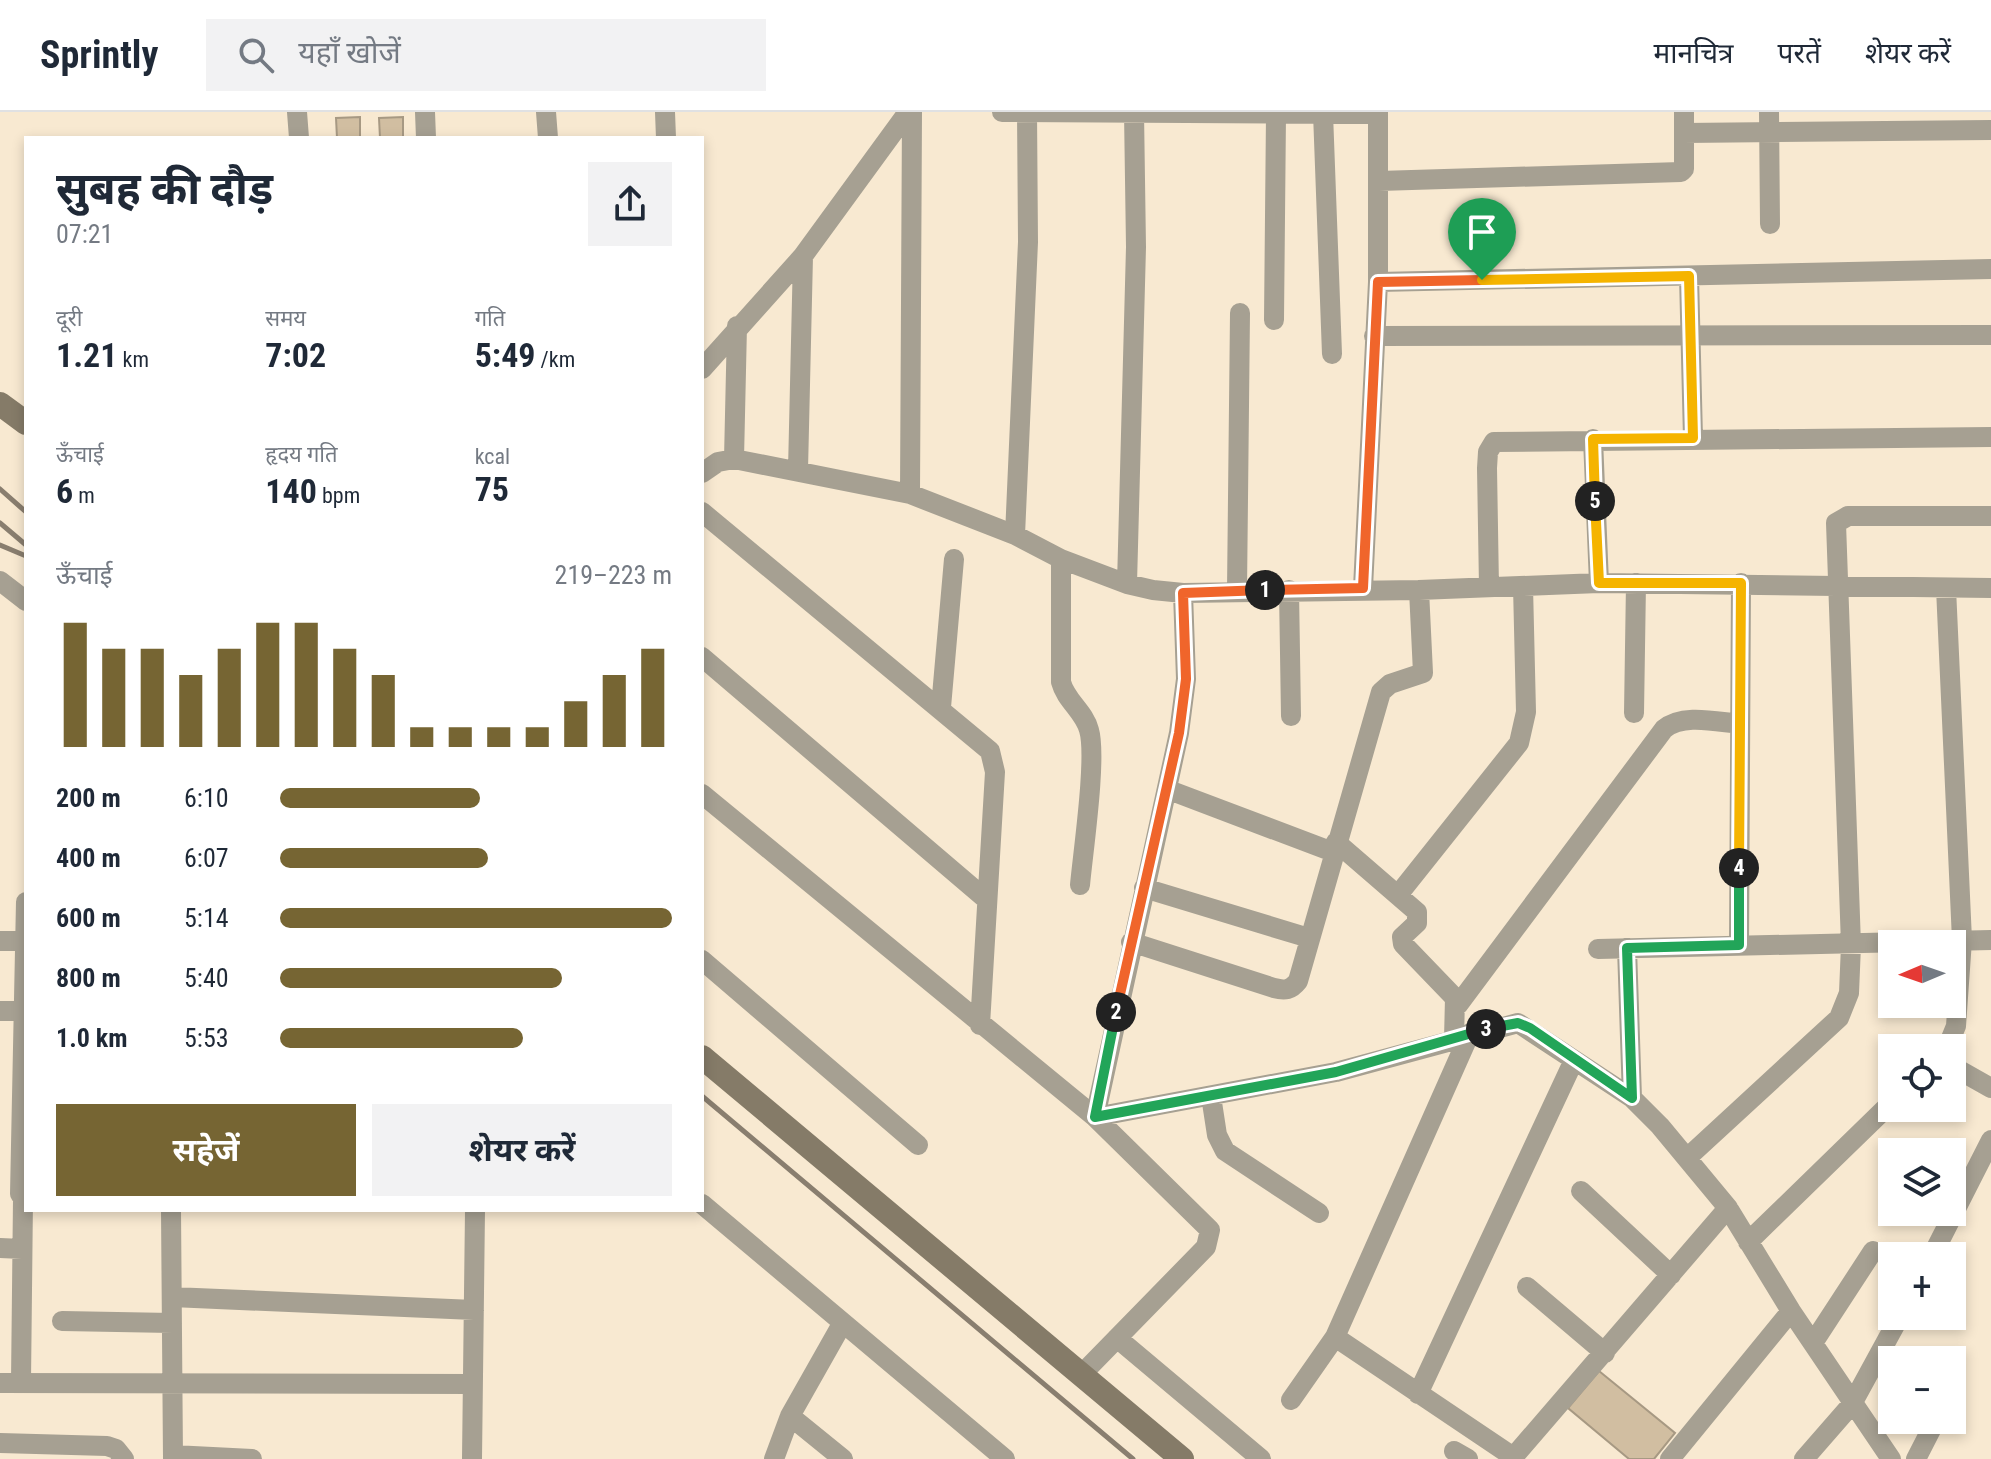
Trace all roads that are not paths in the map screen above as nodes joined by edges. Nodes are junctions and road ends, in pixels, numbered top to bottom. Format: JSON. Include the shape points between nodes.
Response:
{"nodes":[{"id":1,"x":297,"y":112,"type":"edge"},
{"id":2,"x":425,"y":112,"type":"edge"},
{"id":3,"x":546,"y":112,"type":"edge"},
{"id":4,"x":665,"y":112,"type":"edge"},
{"id":5,"x":910,"y":112,"type":"edge"},
{"id":6,"x":1002,"y":112,"type":"edge"},
{"id":7,"x":1027,"y":113,"type":"edge"},
{"id":8,"x":1134,"y":113,"type":"edge"},
{"id":9,"x":1323,"y":113,"type":"edge"},
{"id":10,"x":1378,"y":113,"type":"edge"},
{"id":11,"x":1276,"y":114,"type":"junction"},
{"id":12,"x":1684,"y":122,"type":"edge"},
{"id":13,"x":1769,"y":122,"type":"edge"},
{"id":14,"x":1991,"y":130,"type":"edge"},
{"id":15,"x":299,"y":136,"type":"edge"},
{"id":16,"x":426,"y":136,"type":"edge"},
{"id":17,"x":548,"y":136,"type":"edge"},
{"id":18,"x":666,"y":136,"type":"edge"},
{"id":19,"x":1379,"y":181,"type":"junction"},
{"id":20,"x":1770,"y":224,"type":"dead end"},
{"id":21,"x":803,"y":256,"type":"junction"},
{"id":22,"x":1991,"y":269,"type":"edge"},
{"id":23,"x":1689,"y":276,"type":"junction"},
{"id":24,"x":1378,"y":282,"type":"junction"},
{"id":25,"x":1240,"y":313,"type":"dead end"},
{"id":26,"x":1274,"y":320,"type":"dead end"},
{"id":27,"x":737,"y":326,"type":"junction"},
{"id":28,"x":1991,"y":335,"type":"edge"},
{"id":29,"x":1374,"y":336,"type":"junction"},
{"id":30,"x":1690,"y":338,"type":"junction"},
{"id":31,"x":1332,"y":354,"type":"dead end"},
{"id":32,"x":704,"y":367,"type":"edge"},
{"id":33,"x":0,"y":404,"type":"edge"},
{"id":34,"x":24,"y":422,"type":"edge"},
{"id":35,"x":1991,"y":437,"type":"edge"},
{"id":36,"x":1693,"y":438,"type":"junction"},
{"id":37,"x":1593,"y":439,"type":"junction"},
{"id":38,"x":734,"y":459,"type":"junction"},
{"id":39,"x":798,"y":470,"type":"junction"},
{"id":40,"x":704,"y":472,"type":"edge"},
{"id":41,"x":910,"y":494,"type":"junction"},
{"id":42,"x":704,"y":514,"type":"edge"},
{"id":43,"x":1991,"y":516,"type":"edge"},
{"id":44,"x":1015,"y":535,"type":"junction"},
{"id":45,"x":954,"y":559,"type":"dead end"},
{"id":46,"x":1061,"y":559,"type":"junction"},
{"id":47,"x":0,"y":581,"type":"edge"},
{"id":48,"x":1599,"y":583,"type":"junction"},
{"id":49,"x":1636,"y":583,"type":"junction"},
{"id":50,"x":1741,"y":583,"type":"junction"},
{"id":51,"x":1127,"y":584,"type":"junction"},
{"id":52,"x":1523,"y":586,"type":"junction"},
{"id":53,"x":1841,"y":586,"type":"junction"},
{"id":54,"x":1489,"y":587,"type":"junction"},
{"id":55,"x":1363,"y":588,"type":"junction"},
{"id":56,"x":1946,"y":588,"type":"junction"},
{"id":57,"x":1991,"y":588,"type":"edge"},
{"id":58,"x":1289,"y":590,"type":"junction"},
{"id":59,"x":1419,"y":590,"type":"junction"},
{"id":60,"x":1237,"y":591,"type":"junction"},
{"id":61,"x":1183,"y":593,"type":"junction"},
{"id":62,"x":24,"y":599,"type":"edge"},
{"id":63,"x":704,"y":659,"type":"edge"},
{"id":64,"x":941,"y":707,"type":"junction"},
{"id":65,"x":1634,"y":713,"type":"dead end"},
{"id":66,"x":1291,"y":716,"type":"dead end"},
{"id":67,"x":1740,"y":724,"type":"junction"},
{"id":68,"x":1169,"y":790,"type":"junction"},
{"id":69,"x":704,"y":796,"type":"edge"},
{"id":70,"x":1334,"y":847,"type":"junction"},
{"id":71,"x":1080,"y":885,"type":"dead end"},
{"id":72,"x":1144,"y":888,"type":"junction"},
{"id":73,"x":1398,"y":895,"type":"junction"},
{"id":74,"x":987,"y":900,"type":"junction"},
{"id":75,"x":1962,"y":930,"type":"edge"},
{"id":76,"x":1309,"y":938,"type":"junction"},
{"id":77,"x":1966,"y":940,"type":"edge"},
{"id":78,"x":1991,"y":940,"type":"edge"},
{"id":79,"x":0,"y":941,"type":"edge"},
{"id":80,"x":24,"y":941,"type":"edge"},
{"id":81,"x":1131,"y":942,"type":"junction"},
{"id":82,"x":1878,"y":944,"type":"edge"},
{"id":83,"x":1739,"y":945,"type":"junction"},
{"id":84,"x":1851,"y":945,"type":"junction"},
{"id":85,"x":1627,"y":948,"type":"junction"},
{"id":86,"x":1598,"y":949,"type":"dead end"},
{"id":87,"x":704,"y":962,"type":"edge"},
{"id":88,"x":1458,"y":1005,"type":"junction"},
{"id":89,"x":0,"y":1011,"type":"edge"},
{"id":90,"x":24,"y":1011,"type":"edge"},
{"id":91,"x":980,"y":1025,"type":"junction"},
{"id":92,"x":1462,"y":1036,"type":"junction"},
{"id":93,"x":704,"y":1059,"type":"edge"},
{"id":94,"x":1574,"y":1060,"type":"junction"},
{"id":95,"x":1966,"y":1074,"type":"edge"},
{"id":96,"x":1991,"y":1088,"type":"edge"},
{"id":97,"x":1211,"y":1096,"type":"junction"},
{"id":98,"x":1632,"y":1098,"type":"junction"},
{"id":99,"x":15,"y":1108,"type":"edge"},
{"id":100,"x":1878,"y":1116,"type":"edge"},
{"id":101,"x":1095,"y":1117,"type":"junction"},
{"id":102,"x":1991,"y":1140,"type":"edge"},
{"id":103,"x":918,"y":1145,"type":"dead end"},
{"id":104,"x":1687,"y":1158,"type":"junction"},
{"id":105,"x":1983,"y":1178,"type":"edge"},
{"id":106,"x":1581,"y":1191,"type":"dead end"},
{"id":107,"x":24,"y":1200,"type":"edge"},
{"id":108,"x":704,"y":1206,"type":"edge"},
{"id":109,"x":1728,"y":1208,"type":"junction"},
{"id":110,"x":171,"y":1212,"type":"edge"},
{"id":111,"x":475,"y":1212,"type":"edge"},
{"id":112,"x":1319,"y":1213,"type":"dead end"},
{"id":113,"x":1748,"y":1242,"type":"junction"},
{"id":114,"x":1941,"y":1242,"type":"edge"},
{"id":115,"x":0,"y":1248,"type":"edge"},
{"id":116,"x":22,"y":1249,"type":"junction"},
{"id":117,"x":1873,"y":1251,"type":"dead end"},
{"id":118,"x":1671,"y":1275,"type":"junction"},
{"id":119,"x":1527,"y":1287,"type":"dead end"},
{"id":120,"x":172,"y":1297,"type":"junction"},
{"id":121,"x":474,"y":1310,"type":"junction"},
{"id":122,"x":1791,"y":1311,"type":"junction"},
{"id":123,"x":62,"y":1321,"type":"dead end"},
{"id":124,"x":172,"y":1323,"type":"junction"},
{"id":125,"x":842,"y":1324,"type":"junction"},
{"id":126,"x":1892,"y":1330,"type":"edge"},
{"id":127,"x":1335,"y":1337,"type":"junction"},
{"id":128,"x":1117,"y":1338,"type":"junction"},
{"id":129,"x":1813,"y":1343,"type":"junction"},
{"id":130,"x":1605,"y":1353,"type":"junction"},
{"id":131,"x":1081,"y":1375,"type":"junction"},
{"id":132,"x":10,"y":1382,"type":"edge"},
{"id":133,"x":172,"y":1383,"type":"junction"},
{"id":134,"x":473,"y":1384,"type":"junction"},
{"id":135,"x":1418,"y":1394,"type":"junction"},
{"id":136,"x":1291,"y":1400,"type":"dead end"},
{"id":137,"x":1852,"y":1404,"type":"junction"},
{"id":138,"x":790,"y":1416,"type":"junction"},
{"id":139,"x":1929,"y":1434,"type":"edge"},
{"id":140,"x":0,"y":1443,"type":"edge"},
{"id":141,"x":173,"y":1457,"type":"edge"},
{"id":142,"x":1673,"y":1458,"type":"edge"},
{"id":143,"x":124,"y":1459,"type":"edge"},
{"id":144,"x":252,"y":1459,"type":"edge"},
{"id":145,"x":472,"y":1459,"type":"edge"},
{"id":146,"x":774,"y":1459,"type":"edge"},
{"id":147,"x":843,"y":1459,"type":"edge"},
{"id":148,"x":1005,"y":1459,"type":"edge"},
{"id":149,"x":1182,"y":1459,"type":"edge"},
{"id":150,"x":1261,"y":1459,"type":"edge"},
{"id":151,"x":1804,"y":1459,"type":"edge"},
{"id":152,"x":1891,"y":1459,"type":"edge"},
{"id":153,"x":1916,"y":1459,"type":"edge"}],
"edges":[{"from":1,"to":15,"type":"street"},
{"from":2,"to":16,"type":"street"},
{"from":3,"to":17,"type":"street"},
{"from":4,"to":18,"type":"street"},
{"from":5,"to":21,"type":"street"},
{"from":5,"to":41,"type":"street"},
{"from":6,"to":7,"type":"street"},
{"from":7,"to":8,"type":"street"},
{"from":7,"to":44,"type":"street","via":[[1028,242]]},
{"from":8,"to":11,"type":"street"},
{"from":8,"to":51,"type":"street"},
{"from":9,"to":10,"type":"street"},
{"from":9,"to":11,"type":"street"},
{"from":9,"to":31,"type":"street"},
{"from":10,"to":19,"type":"street"},
{"from":11,"to":26,"type":"street"},
{"from":12,"to":13,"type":"street"},
{"from":12,"to":19,"type":"street","via":[[1681,172]]},
{"from":13,"to":14,"type":"street"},
{"from":13,"to":20,"type":"street"},
{"from":19,"to":24,"type":"street"},
{"from":21,"to":27,"type":"street"},
{"from":21,"to":39,"type":"street"},
{"from":22,"to":23,"type":"street"},
{"from":23,"to":24,"type":"street"},
{"from":23,"to":30,"type":"street"},
{"from":24,"to":29,"type":"street"},
{"from":25,"to":60,"type":"street"},
{"from":27,"to":32,"type":"street"},
{"from":27,"to":38,"type":"street"},
{"from":28,"to":30,"type":"street"},
{"from":29,"to":30,"type":"street"},
{"from":29,"to":55,"type":"street"},
{"from":30,"to":36,"type":"street"},
{"from":33,"to":34,"type":"street"},
{"from":35,"to":36,"type":"street"},
{"from":36,"to":37,"type":"street"},
{"from":37,"to":48,"type":"street"},
{"from":37,"to":54,"type":"street","via":[[1494,442],[1488,452]]},
{"from":38,"to":39,"type":"street"},
{"from":38,"to":40,"type":"street"},
{"from":39,"to":41,"type":"street"},
{"from":41,"to":44,"type":"street"},
{"from":42,"to":64,"type":"street"},
{"from":43,"to":53,"type":"street","via":[[1841,517],[1835,532]]},
{"from":44,"to":46,"type":"street"},
{"from":45,"to":64,"type":"street"},
{"from":46,"to":51,"type":"street"},
{"from":46,"to":71,"type":"street","via":[[1061,682],[1084,717],[1091,743]]},
{"from":47,"to":62,"type":"street"},
{"from":48,"to":49,"type":"street"},
{"from":48,"to":52,"type":"street"},
{"from":49,"to":50,"type":"street"},
{"from":49,"to":65,"type":"street"},
{"from":50,"to":53,"type":"street"},
{"from":50,"to":67,"type":"street"},
{"from":51,"to":61,"type":"street"},
{"from":52,"to":54,"type":"street"},
{"from":52,"to":73,"type":"street","via":[[1526,712],[1519,743]]},
{"from":53,"to":56,"type":"street"},
{"from":53,"to":84,"type":"street"},
{"from":54,"to":59,"type":"street"},
{"from":55,"to":58,"type":"street"},
{"from":55,"to":59,"type":"street"},
{"from":56,"to":57,"type":"street"},
{"from":56,"to":75,"type":"street"},
{"from":58,"to":60,"type":"street"},
{"from":58,"to":66,"type":"street"},
{"from":59,"to":70,"type":"street","via":[[1423,673],[1381,692]]},
{"from":60,"to":61,"type":"street"},
{"from":61,"to":68,"type":"street","via":[[1186,679]]},
{"from":63,"to":74,"type":"street"},
{"from":64,"to":74,"type":"street","via":[[981,740],[994,761]]},
{"from":67,"to":83,"type":"street"},
{"from":67,"to":88,"type":"street","via":[[1687,720],[1664,729]]},
{"from":68,"to":70,"type":"street"},
{"from":68,"to":72,"type":"street"},
{"from":69,"to":91,"type":"street"},
{"from":70,"to":73,"type":"street"},
{"from":70,"to":76,"type":"street"},
{"from":72,"to":76,"type":"street"},
{"from":72,"to":81,"type":"street"},
{"from":73,"to":88,"type":"street","via":[[1419,917],[1402,937],[1403,944]]},
{"from":74,"to":91,"type":"street"},
{"from":76,"to":81,"type":"street","via":[[1298,981],[1285,991]]},
{"from":77,"to":78,"type":"street"},
{"from":79,"to":80,"type":"street"},
{"from":81,"to":101,"type":"street"},
{"from":82,"to":84,"type":"street"},
{"from":83,"to":84,"type":"street"},
{"from":83,"to":85,"type":"street"},
{"from":84,"to":104,"type":"street","via":[[1849,993],[1839,1018]]},
{"from":85,"to":86,"type":"street"},
{"from":85,"to":98,"type":"street"},
{"from":87,"to":103,"type":"street"},
{"from":88,"to":92,"type":"street"},
{"from":89,"to":90,"type":"street"},
{"from":90,"to":99,"type":"street"},
{"from":91,"to":101,"type":"street"},
{"from":92,"to":94,"type":"street","via":[[1518,1023]]},
{"from":92,"to":97,"type":"street","via":[[1336,1072]]},
{"from":92,"to":127,"type":"street"},
{"from":93,"to":131,"type":"street"},
{"from":94,"to":98,"type":"street"},
{"from":94,"to":135,"type":"street"},
{"from":95,"to":96,"type":"street"},
{"from":97,"to":101,"type":"street"},
{"from":97,"to":112,"type":"street","via":[[1225,1151]]},
{"from":98,"to":104,"type":"street"},
{"from":99,"to":107,"type":"street"},
{"from":100,"to":113,"type":"street"},
{"from":101,"to":128,"type":"street","via":[[1210,1230],[1206,1247]]},
{"from":102,"to":105,"type":"street"},
{"from":104,"to":109,"type":"street"},
{"from":105,"to":114,"type":"street"},
{"from":106,"to":118,"type":"street"},
{"from":107,"to":116,"type":"street"},
{"from":108,"to":125,"type":"street"},
{"from":109,"to":113,"type":"street"},
{"from":109,"to":118,"type":"street"},
{"from":110,"to":120,"type":"street"},
{"from":111,"to":121,"type":"street"},
{"from":113,"to":122,"type":"street"},
{"from":115,"to":116,"type":"street"},
{"from":116,"to":132,"type":"street"},
{"from":117,"to":129,"type":"street"},
{"from":118,"to":130,"type":"street"},
{"from":119,"to":130,"type":"street"},
{"from":120,"to":121,"type":"street"},
{"from":120,"to":124,"type":"street"},
{"from":121,"to":134,"type":"street"},
{"from":122,"to":129,"type":"street"},
{"from":122,"to":142,"type":"street"},
{"from":123,"to":124,"type":"street"},
{"from":124,"to":133,"type":"street"},
{"from":125,"to":138,"type":"street"},
{"from":125,"to":148,"type":"street"},
{"from":126,"to":137,"type":"street"},
{"from":127,"to":135,"type":"street"},
{"from":127,"to":136,"type":"street"},
{"from":128,"to":131,"type":"street"},
{"from":128,"to":150,"type":"street"},
{"from":129,"to":137,"type":"street"},
{"from":130,"to":135,"type":"street","via":[[1516,1454]]},
{"from":131,"to":149,"type":"street"},
{"from":132,"to":133,"type":"street"},
{"from":133,"to":134,"type":"street"},
{"from":133,"to":141,"type":"street"},
{"from":134,"to":145,"type":"street"},
{"from":137,"to":151,"type":"street"},
{"from":137,"to":152,"type":"street"},
{"from":138,"to":146,"type":"street"},
{"from":138,"to":147,"type":"street"},
{"from":139,"to":153,"type":"street"},
{"from":140,"to":143,"type":"street","via":[[107,1446]]},
{"from":141,"to":144,"type":"street"}]}
